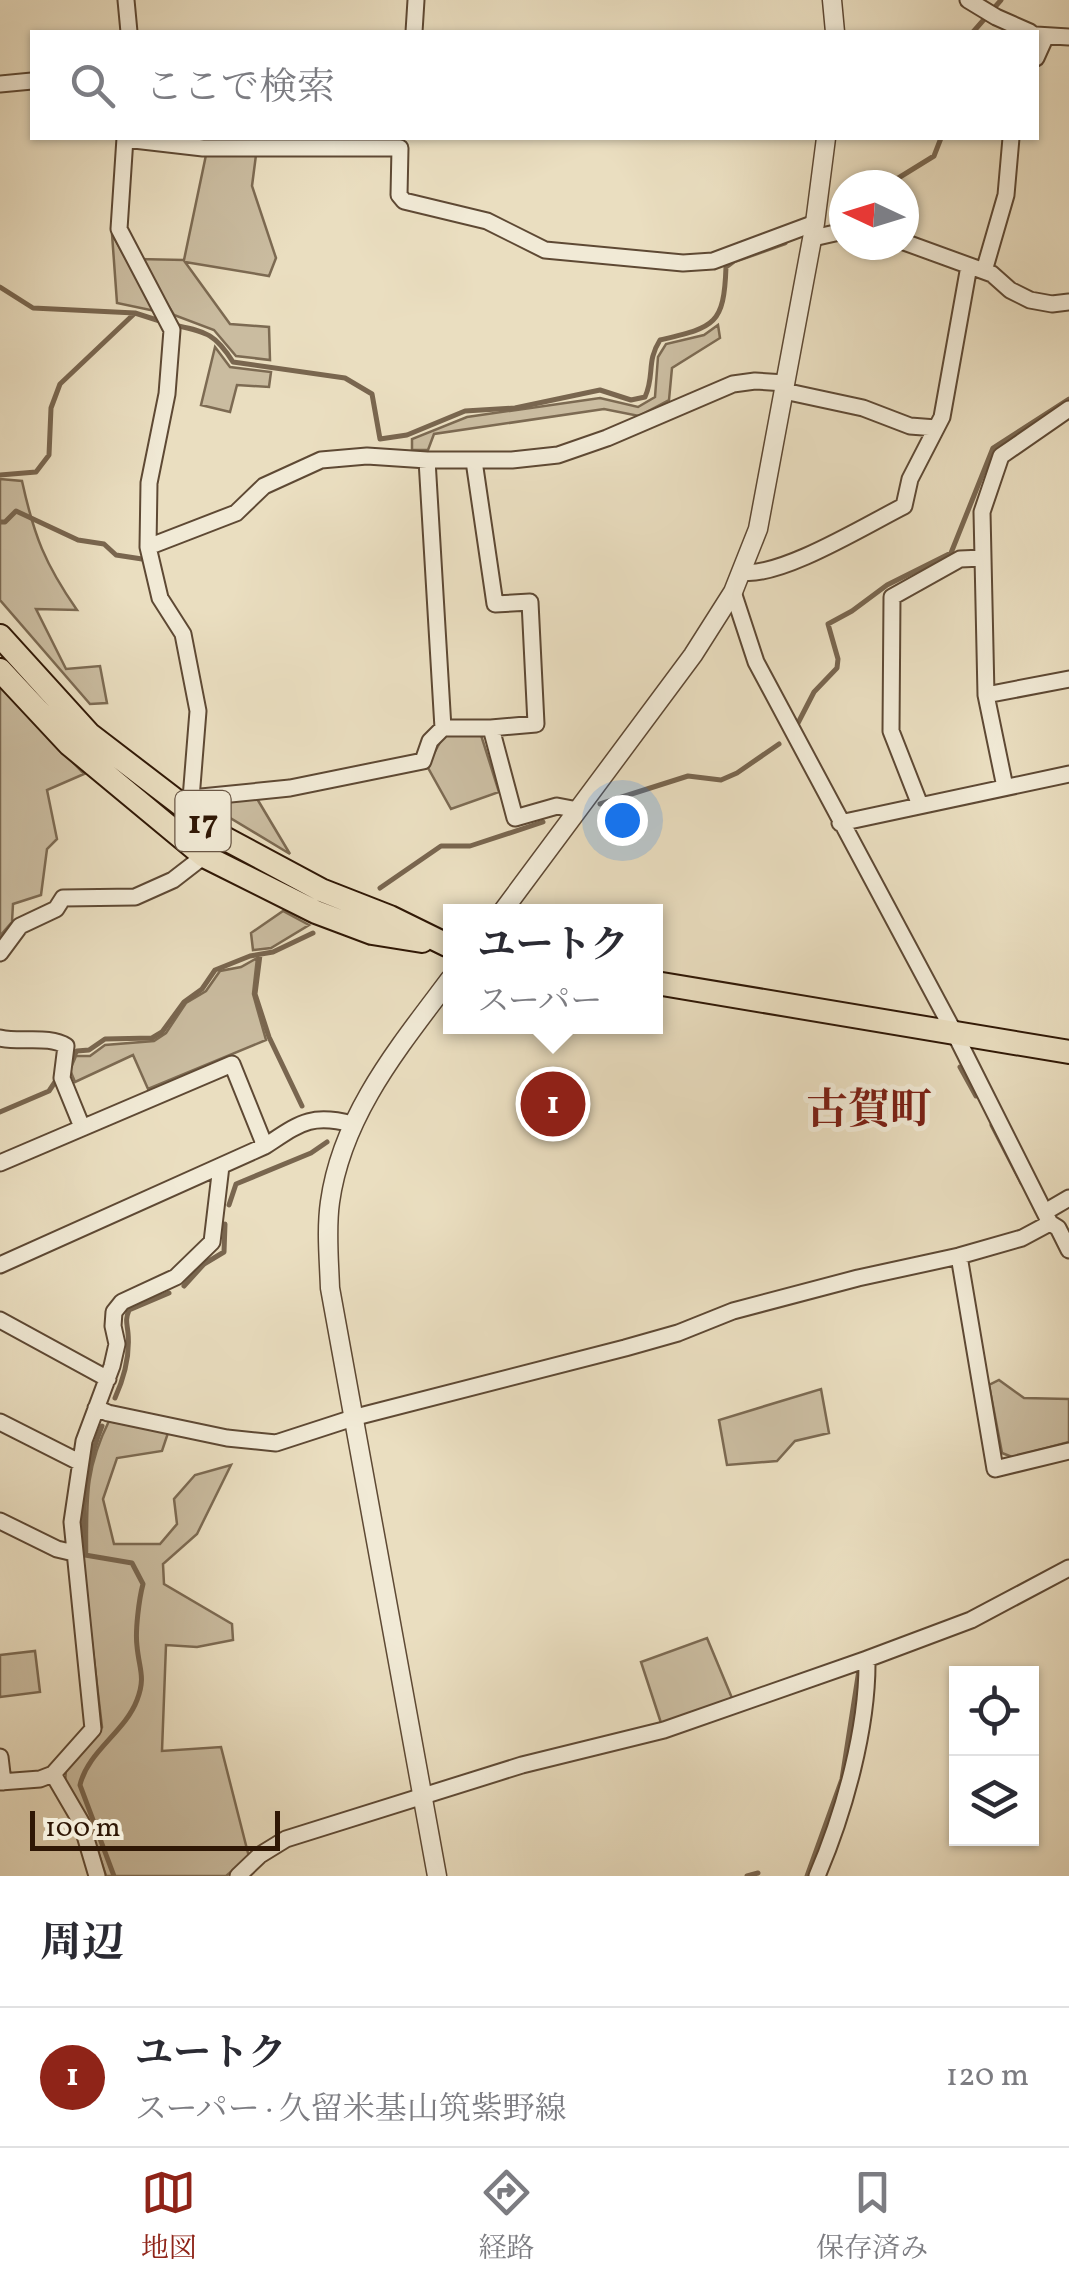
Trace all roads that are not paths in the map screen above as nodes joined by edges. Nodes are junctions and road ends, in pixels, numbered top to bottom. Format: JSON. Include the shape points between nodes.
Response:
{"nodes":[{"id":1,"x":126,"y":0,"type":"edge"},
{"id":2,"x":416,"y":0,"type":"edge"},
{"id":3,"x":832,"y":0,"type":"edge"},
{"id":4,"x":980,"y":6,"type":"edge"},
{"id":5,"x":129,"y":30,"type":"edge"},
{"id":6,"x":414,"y":30,"type":"edge"},
{"id":7,"x":835,"y":30,"type":"edge"},
{"id":8,"x":1027,"y":30,"type":"edge"},
{"id":9,"x":1039,"y":35,"type":"edge"},
{"id":10,"x":1069,"y":37,"type":"edge"},
{"id":11,"x":30,"y":81,"type":"edge"},
{"id":12,"x":0,"y":84,"type":"edge"},
{"id":13,"x":125,"y":140,"type":"edge"},
{"id":14,"x":141,"y":140,"type":"edge"},
{"id":15,"x":826,"y":140,"type":"edge"},
{"id":16,"x":1011,"y":140,"type":"edge"},
{"id":17,"x":401,"y":143,"type":"edge"},
{"id":18,"x":814,"y":230,"type":"junction"},
{"id":19,"x":829,"y":230,"type":"edge"},
{"id":20,"x":919,"y":248,"type":"edge"},
{"id":21,"x":976,"y":269,"type":"junction"},
{"id":22,"x":1069,"y":294,"type":"edge"},
{"id":23,"x":1069,"y":302,"type":"edge"},
{"id":24,"x":784,"y":387,"type":"junction"},
{"id":25,"x":1069,"y":409,"type":"edge"},
{"id":26,"x":936,"y":428,"type":"junction"},
{"id":27,"x":427,"y":460,"type":"junction"},
{"id":28,"x":474,"y":461,"type":"junction"},
{"id":29,"x":148,"y":547,"type":"junction"},
{"id":30,"x":984,"y":558,"type":"junction"},
{"id":31,"x":743,"y":572,"type":"junction"},
{"id":32,"x":733,"y":592,"type":"junction"},
{"id":33,"x":0,"y":636,"type":"edge"},
{"id":34,"x":0,"y":670,"type":"edge"},
{"id":35,"x":1069,"y":679,"type":"edge"},
{"id":36,"x":986,"y":695,"type":"junction"},
{"id":37,"x":443,"y":728,"type":"junction"},
{"id":38,"x":492,"y":728,"type":"junction"},
{"id":39,"x":1069,"y":774,"type":"edge"},
{"id":40,"x":1005,"y":787,"type":"junction"},
{"id":41,"x":190,"y":804,"type":"junction"},
{"id":42,"x":920,"y":805,"type":"junction"},
{"id":43,"x":578,"y":810,"type":"junction"},
{"id":44,"x":840,"y":823,"type":"junction"},
{"id":45,"x":204,"y":856,"type":"junction"},
{"id":46,"x":508,"y":904,"type":"edge"},
{"id":47,"x":443,"y":943,"type":"edge"},
{"id":48,"x":443,"y":945,"type":"edge"},
{"id":49,"x":0,"y":952,"type":"edge"},
{"id":50,"x":663,"y":984,"type":"edge"},
{"id":51,"x":443,"y":989,"type":"edge"},
{"id":52,"x":954,"y":1032,"type":"junction"},
{"id":53,"x":0,"y":1038,"type":"edge"},
{"id":54,"x":1069,"y":1052,"type":"edge"},
{"id":55,"x":352,"y":1124,"type":"junction"},
{"id":56,"x":82,"y":1128,"type":"junction"},
{"id":57,"x":264,"y":1146,"type":"junction"},
{"id":58,"x":0,"y":1162,"type":"edge"},
{"id":59,"x":221,"y":1166,"type":"junction"},
{"id":60,"x":1069,"y":1198,"type":"edge"},
{"id":61,"x":1047,"y":1217,"type":"junction"},
{"id":62,"x":1069,"y":1250,"type":"edge"},
{"id":63,"x":959,"y":1256,"type":"junction"},
{"id":64,"x":0,"y":1265,"type":"edge"},
{"id":65,"x":0,"y":1320,"type":"edge"},
{"id":66,"x":108,"y":1379,"type":"junction"},
{"id":67,"x":96,"y":1408,"type":"junction"},
{"id":68,"x":356,"y":1418,"type":"junction"},
{"id":69,"x":0,"y":1422,"type":"edge"},
{"id":70,"x":1069,"y":1451,"type":"edge"},
{"id":71,"x":79,"y":1462,"type":"junction"},
{"id":72,"x":0,"y":1521,"type":"edge"},
{"id":73,"x":74,"y":1554,"type":"junction"},
{"id":74,"x":1069,"y":1568,"type":"edge"},
{"id":75,"x":867,"y":1659,"type":"junction"},
{"id":76,"x":0,"y":1757,"type":"edge"},
{"id":77,"x":53,"y":1774,"type":"junction"},
{"id":78,"x":1,"y":1782,"type":"edge"},
{"id":79,"x":424,"y":1793,"type":"junction"},
{"id":80,"x":97,"y":1876,"type":"edge"},
{"id":81,"x":238,"y":1876,"type":"edge"},
{"id":82,"x":437,"y":1876,"type":"edge"},
{"id":83,"x":817,"y":1876,"type":"edge"}],
"edges":[{"from":1,"to":5,"type":"street"},
{"from":2,"to":6,"type":"street"},
{"from":3,"to":7,"type":"street"},
{"from":4,"to":8,"type":"street"},
{"from":9,"to":10,"type":"street"},
{"from":11,"to":12,"type":"street"},
{"from":13,"to":29,"type":"street","via":[[119,230],[168,324],[167,394],[148,483]]},
{"from":14,"to":17,"type":"street","via":[[203,148]]},
{"from":15,"to":18,"type":"street"},
{"from":16,"to":21,"type":"street","via":[[1006,194]]},
{"from":17,"to":18,"type":"street","via":[[404,201],[487,220],[544,250],[713,261]]},
{"from":18,"to":19,"type":"street"},
{"from":18,"to":24,"type":"street"},
{"from":20,"to":21,"type":"street"},
{"from":21,"to":23,"type":"street","via":[[1030,300]]},
{"from":21,"to":26,"type":"street"},
{"from":22,"to":23,"type":"street"},
{"from":24,"to":26,"type":"street"},
{"from":24,"to":28,"type":"street","via":[[733,384],[558,454]]},
{"from":24,"to":31,"type":"street","via":[[758,529]]},
{"from":25,"to":30,"type":"street","via":[[1001,456],[982,512]]},
{"from":26,"to":31,"type":"street","via":[[904,506],[815,552],[758,574]]},
{"from":27,"to":28,"type":"street"},
{"from":27,"to":29,"type":"street","via":[[322,460],[264,486],[236,513]]},
{"from":27,"to":37,"type":"street"},
{"from":28,"to":38,"type":"street","via":[[495,604],[530,602],[536,724]]},
{"from":29,"to":41,"type":"street","via":[[160,598],[182,634],[198,711]]},
{"from":30,"to":36,"type":"street"},
{"from":30,"to":42,"type":"street","via":[[960,559],[892,597],[892,730]]},
{"from":31,"to":32,"type":"street"},
{"from":32,"to":43,"type":"street"},
{"from":32,"to":44,"type":"street","via":[[756,662]]},
{"from":33,"to":41,"type":"main road","number":"17","via":[[89,734]]},
{"from":34,"to":45,"type":"main road","number":"17","via":[[69,744]]},
{"from":35,"to":36,"type":"street"},
{"from":36,"to":40,"type":"street"},
{"from":37,"to":38,"type":"street"},
{"from":37,"to":41,"type":"street","via":[[423,760]]},
{"from":38,"to":43,"type":"street","via":[[515,818],[558,806]]},
{"from":39,"to":40,"type":"street"},
{"from":40,"to":42,"type":"street"},
{"from":41,"to":47,"type":"main road","number":"17","via":[[226,839]]},
{"from":42,"to":44,"type":"street"},
{"from":43,"to":46,"type":"street"},
{"from":44,"to":52,"type":"street"},
{"from":45,"to":48,"type":"main road","number":"17","via":[[372,933]]},
{"from":45,"to":49,"type":"street","via":[[135,897],[63,898],[56,909],[20,926]]},
{"from":50,"to":52,"type":"main road"},
{"from":51,"to":55,"type":"street"},
{"from":52,"to":54,"type":"main road"},
{"from":52,"to":61,"type":"street"},
{"from":53,"to":56,"type":"street","via":[[66,1046],[62,1078]]},
{"from":55,"to":57,"type":"street","via":[[313,1118]]},
{"from":55,"to":68,"type":"street","via":[[338,1163],[328,1242],[330,1288]]},
{"from":56,"to":57,"type":"street","via":[[232,1064]]},
{"from":56,"to":58,"type":"street"},
{"from":57,"to":59,"type":"street"},
{"from":59,"to":64,"type":"street"},
{"from":59,"to":66,"type":"street","via":[[212,1242],[176,1276],[114,1312],[117,1344]]},
{"from":60,"to":61,"type":"street"},
{"from":61,"to":62,"type":"street"},
{"from":61,"to":63,"type":"street","via":[[1022,1238]]},
{"from":63,"to":68,"type":"street","via":[[732,1311],[643,1343]]},
{"from":63,"to":70,"type":"street","via":[[994,1469]]},
{"from":65,"to":66,"type":"street"},
{"from":66,"to":67,"type":"street"},
{"from":67,"to":68,"type":"street","via":[[276,1443]]},
{"from":67,"to":71,"type":"street"},
{"from":68,"to":79,"type":"street"},
{"from":69,"to":71,"type":"street"},
{"from":71,"to":73,"type":"street"},
{"from":72,"to":73,"type":"street"},
{"from":73,"to":77,"type":"street","via":[[93,1729]]},
{"from":74,"to":75,"type":"street","via":[[971,1620]]},
{"from":75,"to":79,"type":"street","via":[[664,1730]]},
{"from":75,"to":83,"type":"street","via":[[848,1783]]},
{"from":76,"to":78,"type":"street"},
{"from":77,"to":78,"type":"street"},
{"from":77,"to":80,"type":"street","via":[[82,1822]]},
{"from":79,"to":81,"type":"street","via":[[286,1839]]},
{"from":79,"to":82,"type":"street"}]}
